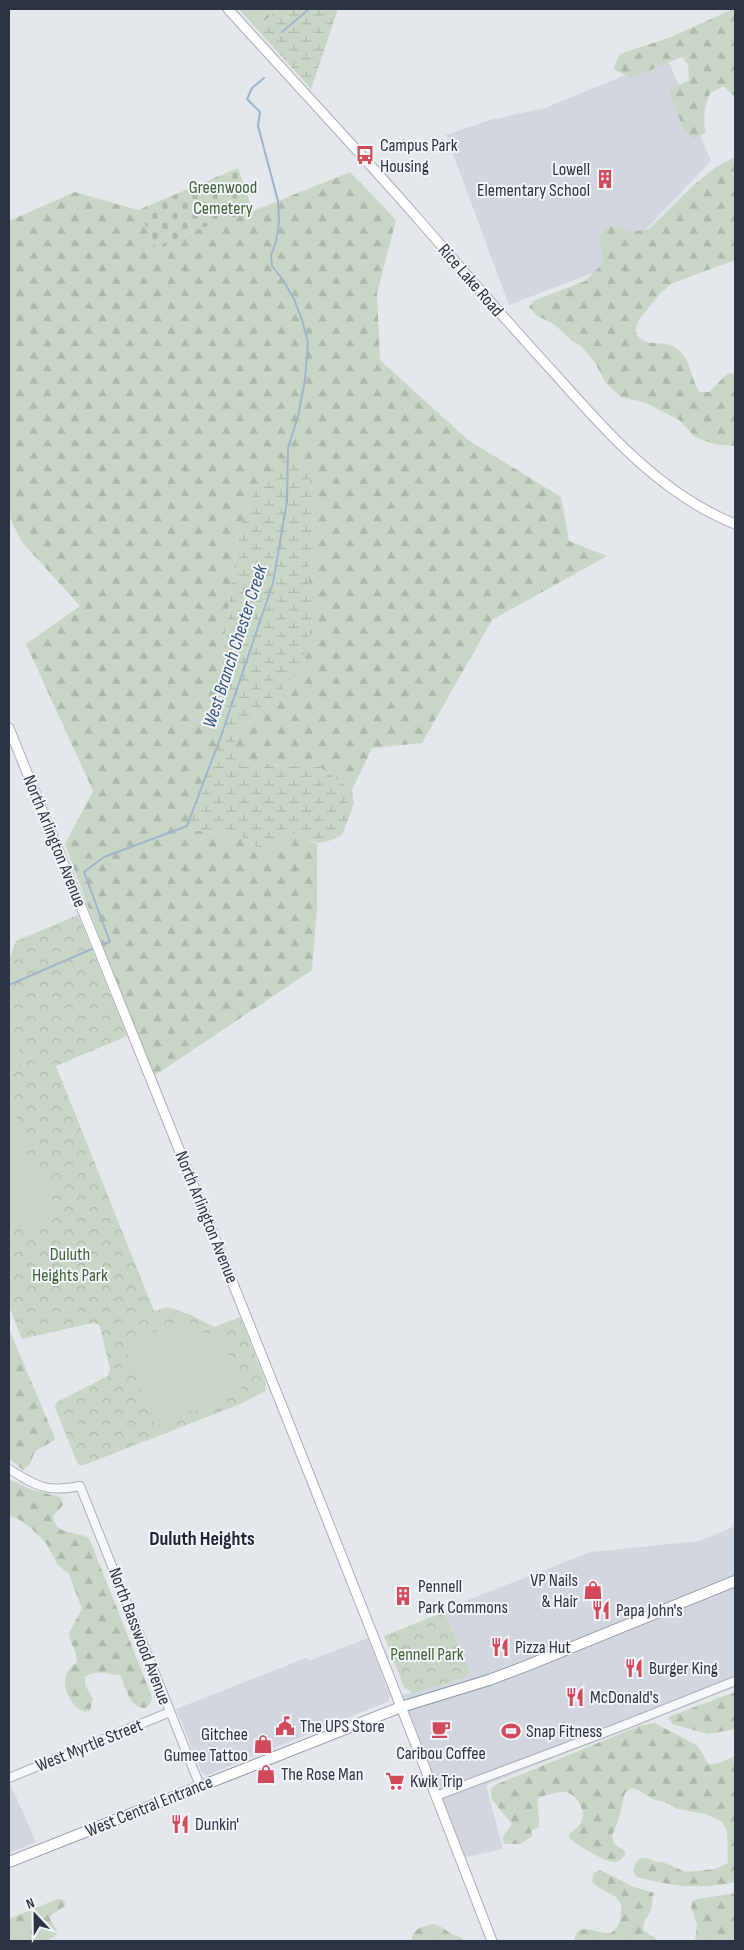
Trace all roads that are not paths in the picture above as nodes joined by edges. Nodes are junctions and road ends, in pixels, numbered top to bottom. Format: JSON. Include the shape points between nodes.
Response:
{"nodes":[{"id":1,"x":228,"y":9,"type":"edge"},
{"id":2,"x":735,"y":524,"type":"edge"},
{"id":3,"x":9,"y":728,"type":"edge"},
{"id":4,"x":9,"y":1469,"type":"edge"},
{"id":5,"x":735,"y":1581,"type":"edge"},
{"id":6,"x":735,"y":1681,"type":"edge"},
{"id":7,"x":401,"y":1707,"type":"junction"},
{"id":8,"x":170,"y":1712,"type":"junction"},
{"id":9,"x":9,"y":1778,"type":"edge"},
{"id":10,"x":200,"y":1786,"type":"junction"},
{"id":11,"x":436,"y":1796,"type":"junction"},
{"id":12,"x":9,"y":1862,"type":"edge"},
{"id":13,"x":492,"y":1941,"type":"edge"}],
"edges":[{"from":1,"to":2,"type":"main road","name":"Rice Lake Road","via":[[618,443],[664,485],[712,515]]},
{"from":3,"to":7,"type":"main road","name":"North Arlington Avenue"},
{"from":4,"to":8,"type":"street","name":"North Basswood Avenue","via":[[41,1487],[62,1490],[80,1486]]},
{"from":5,"to":7,"type":"highway","name":"West Central Entrance","via":[[520,1668]]},
{"from":6,"to":11,"type":"street"},
{"from":7,"to":10,"type":"highway","name":"West Central Entrance"},
{"from":7,"to":11,"type":"main road","name":"North Arlington Avenue"},
{"from":8,"to":9,"type":"street","name":"West Myrtle Street"},
{"from":8,"to":10,"type":"street","name":"North Basswood Avenue"},
{"from":10,"to":12,"type":"highway","name":"West Central Entrance"},
{"from":11,"to":13,"type":"main road","name":"North Arlington Avenue"}]}
